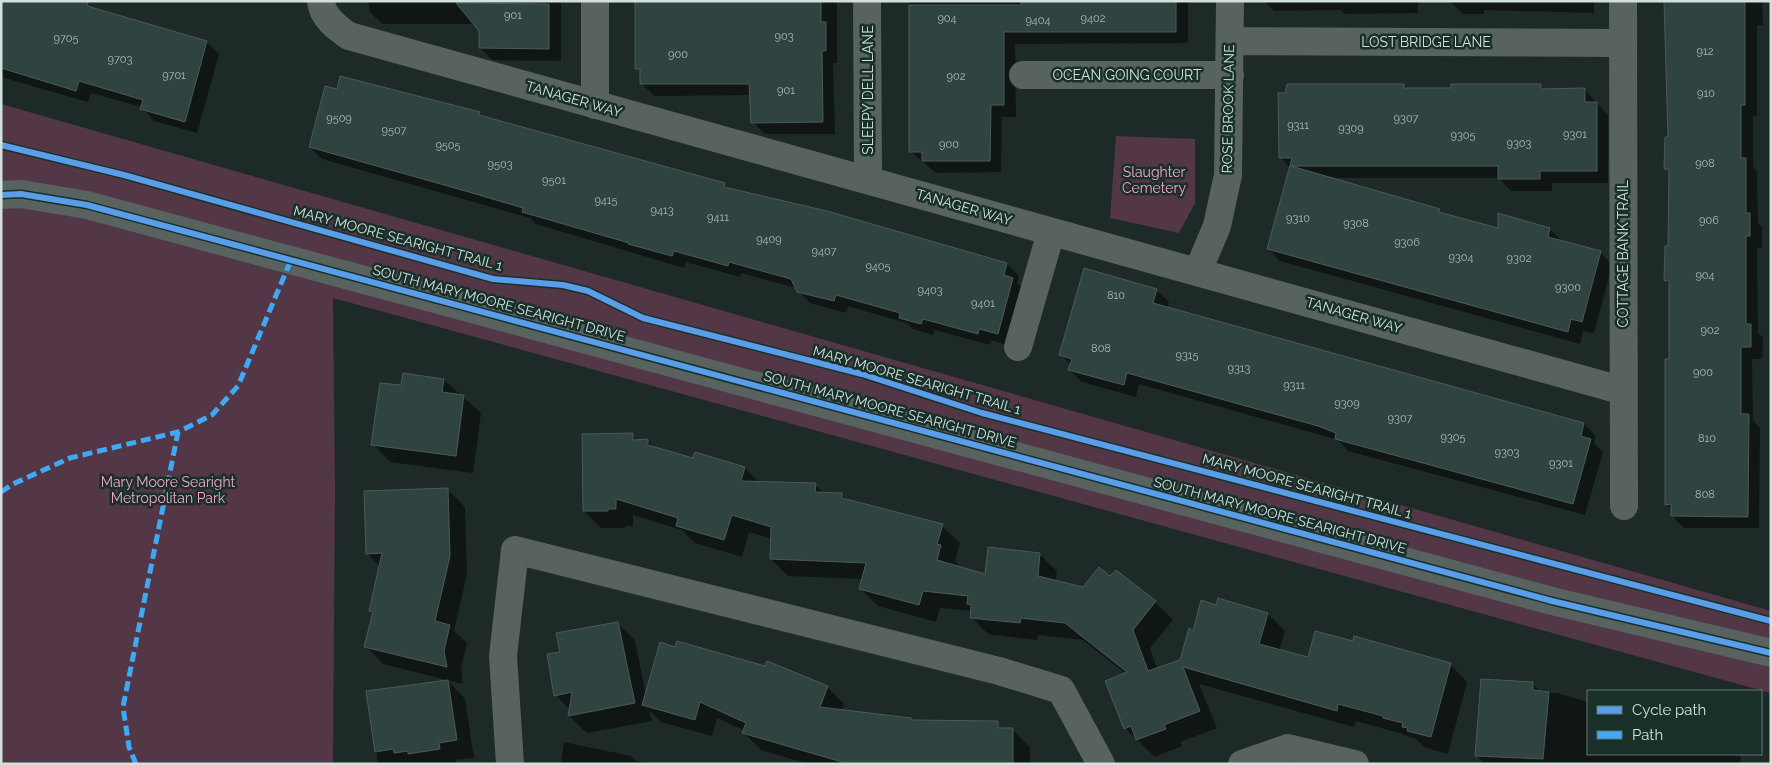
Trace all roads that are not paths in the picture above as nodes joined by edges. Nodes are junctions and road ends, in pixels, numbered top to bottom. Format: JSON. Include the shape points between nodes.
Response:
{"nodes":[{"id":1,"x":321,"y":1,"type":"edge"},
{"id":2,"x":595,"y":1,"type":"edge"},
{"id":3,"x":867,"y":1,"type":"edge"},
{"id":4,"x":1230,"y":1,"type":"edge"},
{"id":5,"x":1623,"y":1,"type":"edge"},
{"id":6,"x":1230,"y":42,"type":"junction"},
{"id":7,"x":1622,"y":44,"type":"junction"},
{"id":8,"x":1023,"y":75,"type":"dead end"},
{"id":9,"x":1230,"y":75,"type":"junction"},
{"id":10,"x":595,"y":105,"type":"junction"},
{"id":11,"x":868,"y":179,"type":"junction"},
{"id":12,"x":1,"y":195,"type":"edge"},
{"id":13,"x":1051,"y":232,"type":"junction"},
{"id":14,"x":1198,"y":271,"type":"junction"},
{"id":15,"x":1018,"y":348,"type":"dead end"},
{"id":16,"x":1624,"y":391,"type":"junction"},
{"id":17,"x":1624,"y":506,"type":"dead end"},
{"id":18,"x":1771,"y":654,"type":"edge"},
{"id":19,"x":510,"y":764,"type":"edge"},
{"id":20,"x":1101,"y":764,"type":"edge"},
{"id":21,"x":1242,"y":764,"type":"edge"},
{"id":22,"x":1355,"y":764,"type":"edge"}],
"edges":[{"from":1,"to":10,"type":"street","name":"TANAGER WAY","via":[[331,22],[349,36]]},
{"from":2,"to":10,"type":"street"},
{"from":3,"to":11,"type":"street","name":"SLEEPY DELL LANE"},
{"from":4,"to":6,"type":"street","name":"ROSE BROOK LANE"},
{"from":5,"to":7,"type":"street","name":"COTTAGE BANK TRAIL"},
{"from":6,"to":7,"type":"street","name":"LOST BRIDGE LANE"},
{"from":6,"to":9,"type":"street","name":"ROSE BROOK LANE"},
{"from":7,"to":16,"type":"street","name":"COTTAGE BANK TRAIL"},
{"from":8,"to":9,"type":"street","name":"OCEAN GOING COURT"},
{"from":9,"to":14,"type":"street","name":"ROSE BROOK LANE","via":[[1230,150],[1224,198],[1217,226]]},
{"from":10,"to":11,"type":"street","name":"TANAGER WAY"},
{"from":11,"to":13,"type":"street","name":"TANAGER WAY"},
{"from":12,"to":18,"type":"street","name":"SOUTH MARY MOORE SEARIGHT DRIVE","via":[[22,194],[87,205],[1552,601]]},
{"from":13,"to":14,"type":"street","name":"TANAGER WAY"},
{"from":13,"to":15,"type":"street"},
{"from":14,"to":16,"type":"street","name":"TANAGER WAY"},
{"from":16,"to":17,"type":"street","name":"COTTAGE BANK TRAIL"},
{"from":19,"to":20,"type":"street","via":[[503,656],[515,550],[999,671],[1061,690]]},
{"from":21,"to":22,"type":"street","via":[[1288,748]]}]}
